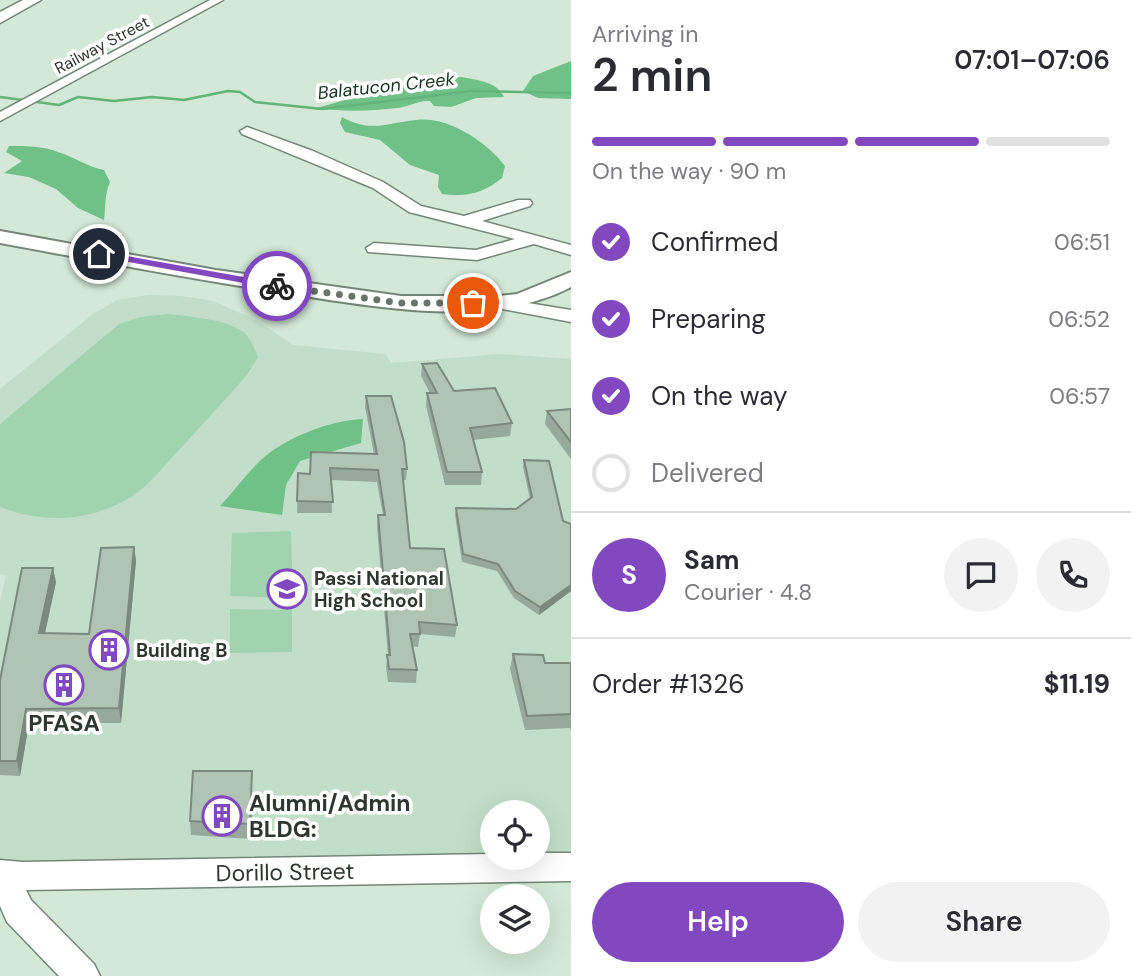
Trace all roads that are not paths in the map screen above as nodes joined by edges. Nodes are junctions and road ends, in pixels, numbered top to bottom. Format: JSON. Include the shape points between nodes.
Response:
{"nodes":[{"id":1,"x":34,"y":0,"type":"edge"},
{"id":2,"x":218,"y":0,"type":"edge"},
{"id":3,"x":0,"y":18,"type":"edge"},
{"id":4,"x":0,"y":117,"type":"edge"},
{"id":5,"x":247,"y":131,"type":"dead end"},
{"id":6,"x":524,"y":203,"type":"dead end"},
{"id":7,"x":465,"y":221,"type":"junction"},
{"id":8,"x":0,"y":237,"type":"edge"},
{"id":9,"x":535,"y":239,"type":"junction"},
{"id":10,"x":374,"y":248,"type":"dead end"},
{"id":11,"x":571,"y":250,"type":"edge"},
{"id":12,"x":571,"y":278,"type":"edge"},
{"id":13,"x":498,"y":303,"type":"junction"},
{"id":14,"x":571,"y":316,"type":"edge"},
{"id":15,"x":571,"y":867,"type":"edge"},
{"id":16,"x":1,"y":874,"type":"edge"},
{"id":17,"x":82,"y":976,"type":"edge"}],
"edges":[{"from":1,"to":3,"type":"main road"},
{"from":2,"to":4,"type":"street","name":"Railway Street"},
{"from":5,"to":7,"type":"street","via":[[379,185],[415,209]]},
{"from":6,"to":7,"type":"street"},
{"from":7,"to":9,"type":"street"},
{"from":8,"to":13,"type":"street","via":[[356,298]]},
{"from":9,"to":10,"type":"street","via":[[477,255]]},
{"from":9,"to":11,"type":"street"},
{"from":12,"to":13,"type":"street","via":[[543,293]]},
{"from":13,"to":14,"type":"street"},
{"from":15,"to":16,"type":"street","name":"Dorillo Street"},
{"from":16,"to":17,"type":"street","via":[[19,911]]}]}
